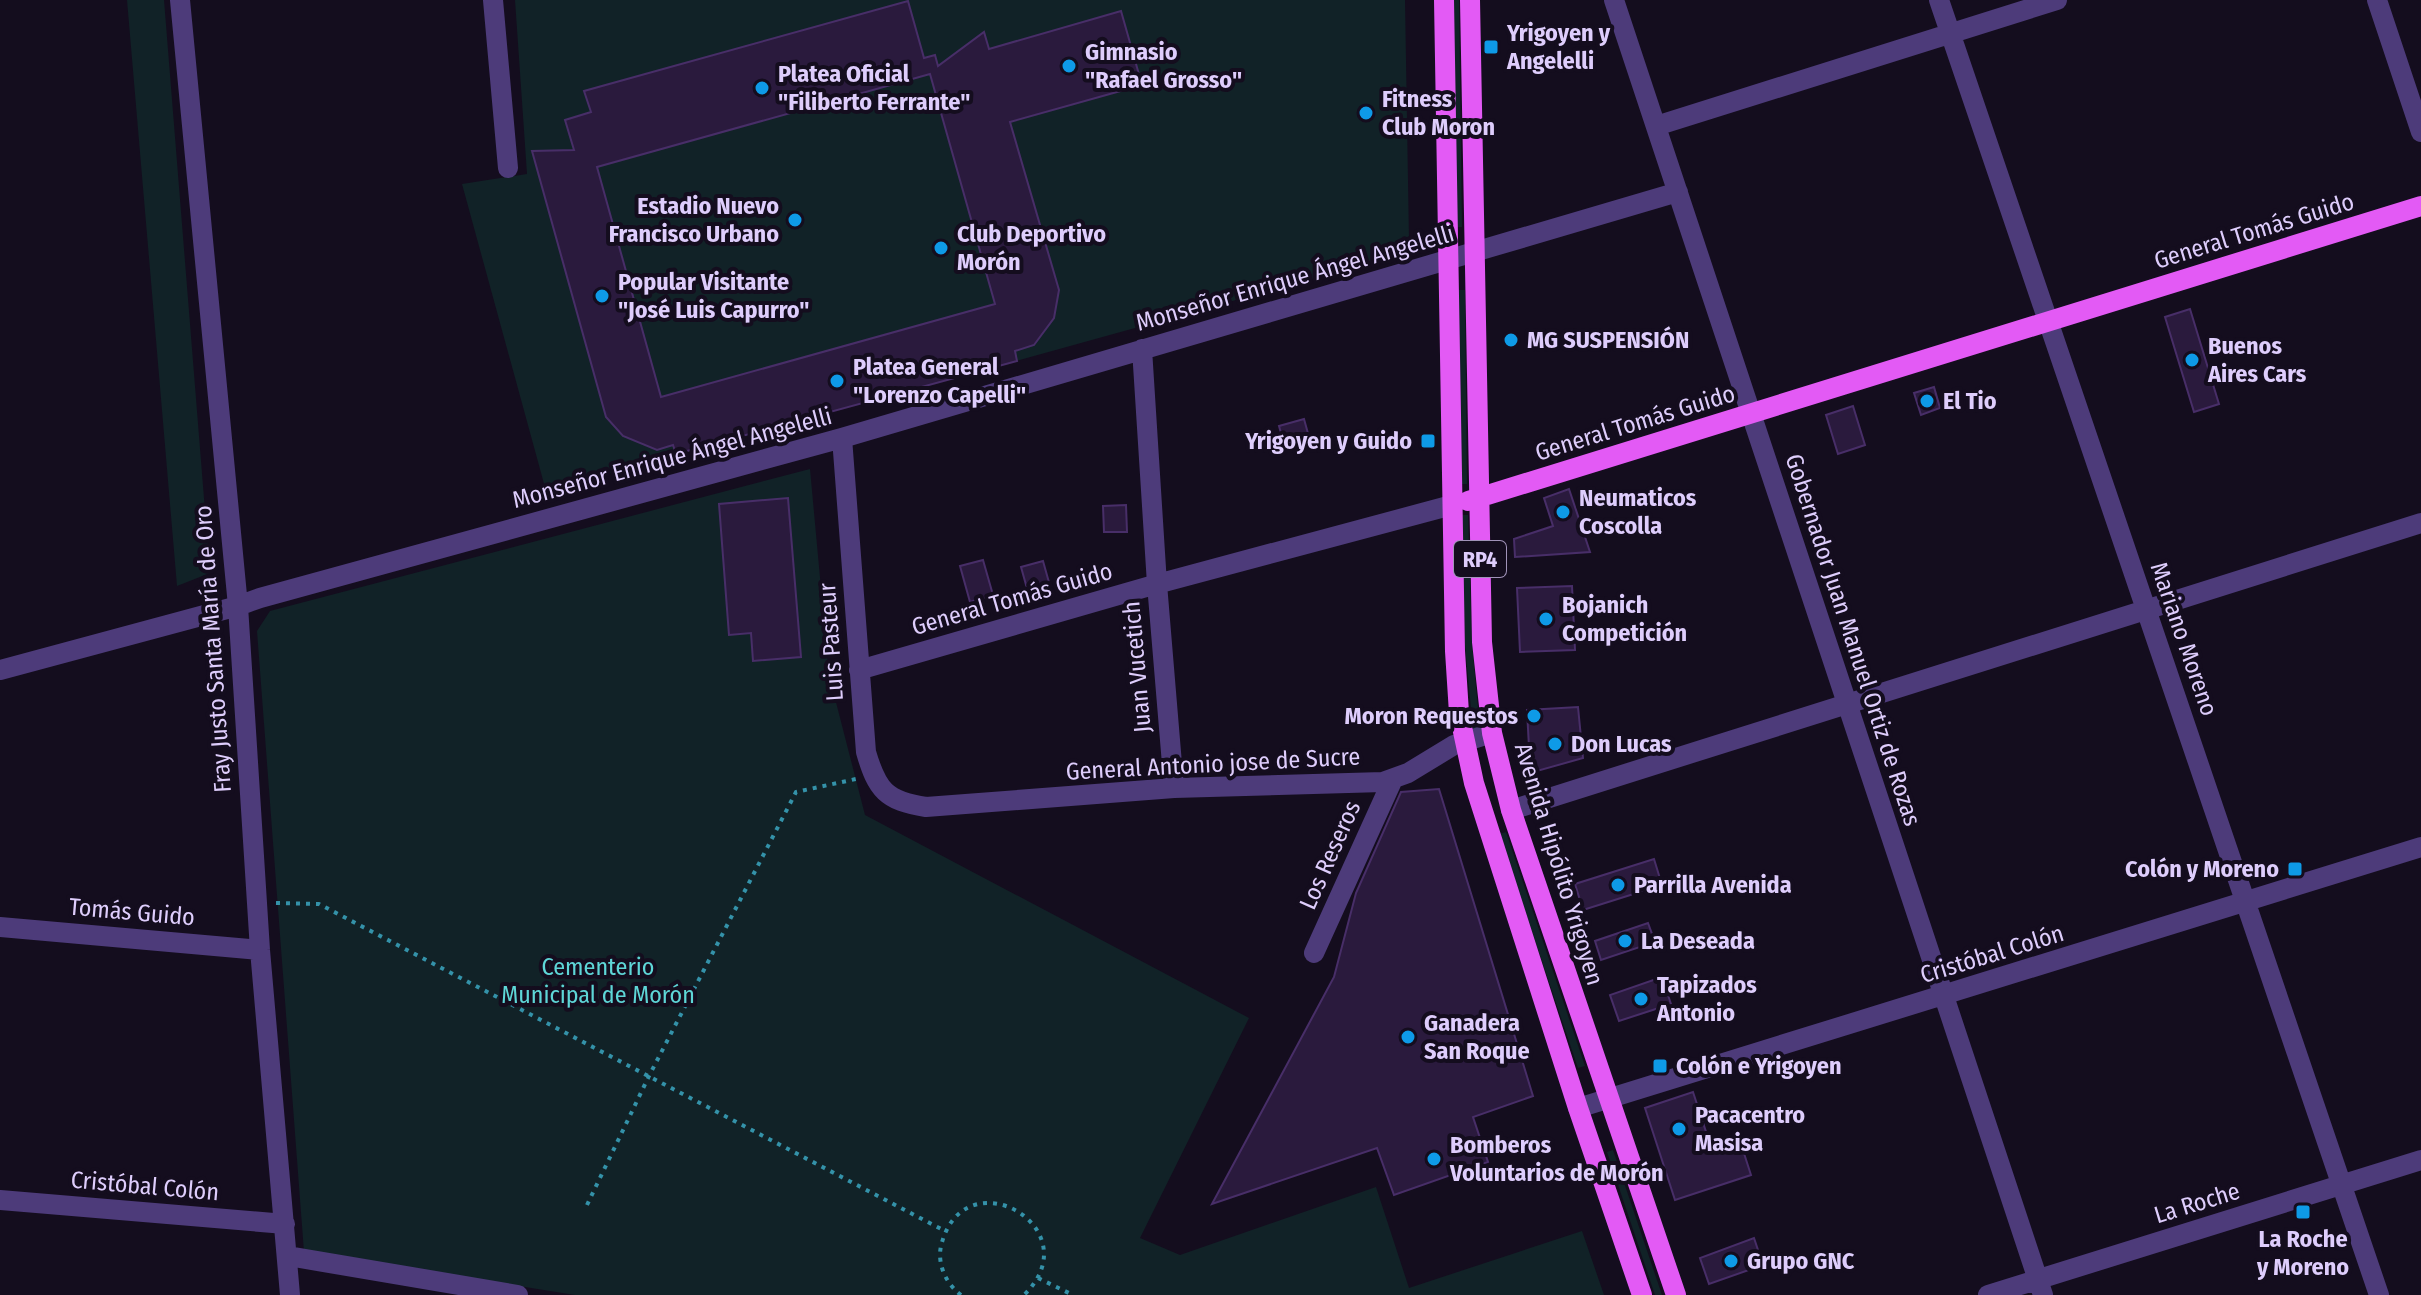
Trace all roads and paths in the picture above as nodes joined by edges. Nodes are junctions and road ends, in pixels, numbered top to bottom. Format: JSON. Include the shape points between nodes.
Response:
{"nodes":[{"id":1,"x":180,"y":0,"type":"edge"},
{"id":2,"x":493,"y":0,"type":"edge"},
{"id":3,"x":1444,"y":0,"type":"edge"},
{"id":4,"x":1470,"y":0,"type":"edge"},
{"id":5,"x":1614,"y":0,"type":"edge"},
{"id":6,"x":1939,"y":0,"type":"edge"},
{"id":7,"x":2057,"y":0,"type":"edge"},
{"id":8,"x":2377,"y":0,"type":"edge"},
{"id":9,"x":1950,"y":33,"type":"junction"},
{"id":10,"x":1656,"y":126,"type":"junction"},
{"id":11,"x":2421,"y":132,"type":"edge"},
{"id":12,"x":508,"y":168,"type":"dead end"},
{"id":13,"x":1678,"y":192,"type":"junction"},
{"id":14,"x":2421,"y":206,"type":"edge"},
{"id":15,"x":1475,"y":253,"type":"junction"},
{"id":16,"x":1447,"y":259,"type":"junction"},
{"id":17,"x":2050,"y":322,"type":"junction"},
{"id":18,"x":1142,"y":349,"type":"junction"},
{"id":19,"x":1750,"y":414,"type":"junction"},
{"id":20,"x":842,"y":438,"type":"junction"},
{"id":21,"x":1479,"y":498,"type":"junction"},
{"id":22,"x":1452,"y":505,"type":"junction"},
{"id":23,"x":2421,"y":523,"type":"edge"},
{"id":24,"x":1157,"y":584,"type":"junction"},
{"id":25,"x":238,"y":606,"type":"junction"},
{"id":26,"x":2147,"y":610,"type":"junction"},
{"id":27,"x":0,"y":670,"type":"edge"},
{"id":28,"x":859,"y":670,"type":"junction"},
{"id":29,"x":1847,"y":702,"type":"junction"},
{"id":30,"x":1492,"y":733,"type":"junction"},
{"id":31,"x":1464,"y":741,"type":"junction"},
{"id":32,"x":856,"y":779,"type":"dead end"},
{"id":33,"x":1393,"y":779,"type":"junction"},
{"id":34,"x":1174,"y":788,"type":"junction"},
{"id":35,"x":926,"y":807,"type":"joint"},
{"id":36,"x":1511,"y":810,"type":"junction"},
{"id":37,"x":2421,"y":847,"type":"edge"},
{"id":38,"x":2245,"y":901,"type":"junction"},
{"id":39,"x":257,"y":903,"type":"junction"},
{"id":40,"x":0,"y":927,"type":"edge"},
{"id":41,"x":260,"y":950,"type":"junction"},
{"id":42,"x":1314,"y":953,"type":"dead end"},
{"id":43,"x":1943,"y":996,"type":"junction"},
{"id":44,"x":649,"y":1076,"type":"junction"},
{"id":45,"x":1608,"y":1100,"type":"junction"},
{"id":46,"x":1578,"y":1108,"type":"junction"},
{"id":47,"x":2421,"y":1160,"type":"edge"},
{"id":48,"x":2341,"y":1184,"type":"junction"},
{"id":49,"x":0,"y":1200,"type":"edge"},
{"id":50,"x":587,"y":1205,"type":"dead end"},
{"id":51,"x":285,"y":1224,"type":"junction"},
{"id":52,"x":945,"y":1231,"type":"junction"},
{"id":53,"x":288,"y":1256,"type":"junction"},
{"id":54,"x":1038,"y":1278,"type":"junction"},
{"id":55,"x":2041,"y":1287,"type":"edge"},
{"id":56,"x":290,"y":1295,"type":"edge"},
{"id":57,"x":518,"y":1295,"type":"edge"},
{"id":58,"x":961,"y":1295,"type":"edge"},
{"id":59,"x":1024,"y":1295,"type":"edge"},
{"id":60,"x":1073,"y":1295,"type":"edge"},
{"id":61,"x":1642,"y":1295,"type":"edge"},
{"id":62,"x":1676,"y":1295,"type":"edge"},
{"id":63,"x":1988,"y":1295,"type":"edge"},
{"id":64,"x":2379,"y":1295,"type":"edge"}],
"edges":[{"from":1,"to":25,"type":"street","name":"Fray Justo Santa María de Oro"},
{"from":2,"to":12,"type":"street"},
{"from":3,"to":16,"type":"main road","number":"RP4"},
{"from":4,"to":15,"type":"main road","name":"Avenida Hipólito Yrigoyen","number":"RP4"},
{"from":5,"to":10,"type":"street","name":"Gobernador Juan Manuel Ortiz de Rozas"},
{"from":6,"to":9,"type":"street","name":"Mariano Moreno"},
{"from":7,"to":9,"type":"street"},
{"from":8,"to":11,"type":"street"},
{"from":9,"to":10,"type":"street"},
{"from":9,"to":17,"type":"street","name":"Mariano Moreno"},
{"from":10,"to":13,"type":"street","name":"Gobernador Juan Manuel Ortiz de Rozas"},
{"from":13,"to":15,"type":"street","name":"Monseñor Enrique Ángel Angelelli"},
{"from":13,"to":19,"type":"street","name":"Gobernador Juan Manuel Ortiz de Rozas"},
{"from":14,"to":17,"type":"main road","name":"General Tomás Guido","number":"RP4"},
{"from":15,"to":16,"type":"street","name":"Monseñor Enrique Ángel Angelelli"},
{"from":15,"to":21,"type":"main road","name":"Avenida Hipólito Yrigoyen","number":"RP4"},
{"from":16,"to":18,"type":"street","name":"Monseñor Enrique Ángel Angelelli"},
{"from":16,"to":22,"type":"main road","number":"RP4"},
{"from":17,"to":19,"type":"main road","name":"General Tomás Guido","number":"RP4"},
{"from":17,"to":26,"type":"street","name":"Mariano Moreno"},
{"from":18,"to":20,"type":"street","name":"Monseñor Enrique Ángel Angelelli"},
{"from":18,"to":24,"type":"street","name":"Juan Vucetich"},
{"from":19,"to":21,"type":"main road","name":"General Tomás Guido","number":"RP4"},
{"from":19,"to":29,"type":"street","name":"Gobernador Juan Manuel Ortiz de Rozas"},
{"from":20,"to":25,"type":"street","name":"Monseñor Enrique Ángel Angelelli"},
{"from":20,"to":28,"type":"street","name":"Luis Pasteur"},
{"from":21,"to":22,"type":"main road","name":"General Tomás Guido","number":"RP4"},
{"from":21,"to":30,"type":"main road","name":"Avenida Hipólito Yrigoyen","number":"RP4","via":[[1482,642]]},
{"from":22,"to":24,"type":"street","name":"General Tomás Guido"},
{"from":22,"to":31,"type":"main road","number":"RP4","via":[[1455,651]]},
{"from":23,"to":26,"type":"street"},
{"from":24,"to":28,"type":"street","name":"General Tomás Guido"},
{"from":24,"to":34,"type":"street","name":"Juan Vucetich"},
{"from":25,"to":27,"type":"street","name":"Monseñor Enrique Ángel Angelelli"},
{"from":25,"to":39,"type":"street","name":"Fray Justo Santa María de Oro"},
{"from":26,"to":29,"type":"street"},
{"from":26,"to":38,"type":"street","name":"Mariano Moreno"},
{"from":28,"to":35,"type":"street","name":"Luis Pasteur","via":[[873,776],[897,801]]},
{"from":29,"to":36,"type":"street"},
{"from":29,"to":43,"type":"street","name":"Gobernador Juan Manuel Ortiz de Rozas"},
{"from":30,"to":31,"type":"street","name":"General Antonio jose de Sucre"},
{"from":30,"to":36,"type":"main road","name":"Avenida Hipólito Yrigoyen","number":"RP4"},
{"from":31,"to":33,"type":"street","name":"General Antonio jose de Sucre"},
{"from":31,"to":46,"type":"main road","number":"RP4"},
{"from":32,"to":44,"type":"path","via":[[796,792]]},
{"from":33,"to":34,"type":"street","name":"General Antonio jose de Sucre"},
{"from":33,"to":42,"type":"street","name":"Los Reseros"},
{"from":34,"to":35,"type":"street","name":"General Antonio jose de Sucre"},
{"from":36,"to":45,"type":"main road","name":"Avenida Hipólito Yrigoyen","number":"RP4"},
{"from":37,"to":38,"type":"street","name":"Cristóbal Colón"},
{"from":38,"to":43,"type":"street","name":"Cristóbal Colón"},
{"from":38,"to":48,"type":"street","name":"Mariano Moreno"},
{"from":39,"to":41,"type":"street","name":"Fray Justo Santa María de Oro"},
{"from":39,"to":44,"type":"path","via":[[319,904]]},
{"from":40,"to":41,"type":"street","name":"Tomás Guido"},
{"from":41,"to":51,"type":"street","name":"Fray Justo Santa María de Oro"},
{"from":43,"to":45,"type":"street","name":"Cristóbal Colón"},
{"from":43,"to":55,"type":"street","name":"Gobernador Juan Manuel Ortiz de Rozas"},
{"from":44,"to":50,"type":"path"},
{"from":44,"to":52,"type":"path"},
{"from":45,"to":46,"type":"street","name":"Cristóbal Colón"},
{"from":45,"to":62,"type":"main road","name":"Avenida Hipólito Yrigoyen","number":"RP4"},
{"from":46,"to":61,"type":"main road","number":"RP4"},
{"from":47,"to":48,"type":"street","name":"La Roche"},
{"from":48,"to":55,"type":"street","name":"La Roche"},
{"from":48,"to":64,"type":"street","name":"Mariano Moreno"},
{"from":49,"to":51,"type":"street","name":"Cristóbal Colón"},
{"from":51,"to":53,"type":"street","name":"Fray Justo Santa María de Oro"},
{"from":52,"to":54,"type":"path","via":[[975,1205],[995,1202],[1015,1208],[1031,1220],[1041,1238],[1044,1258]]},
{"from":52,"to":58,"type":"path","via":[[942,1271]]},
{"from":53,"to":56,"type":"street","name":"Fray Justo Santa María de Oro"},
{"from":53,"to":57,"type":"street"},
{"from":54,"to":59,"type":"path"},
{"from":54,"to":60,"type":"path"},
{"from":55,"to":63,"type":"street","name":"La Roche"}]}
